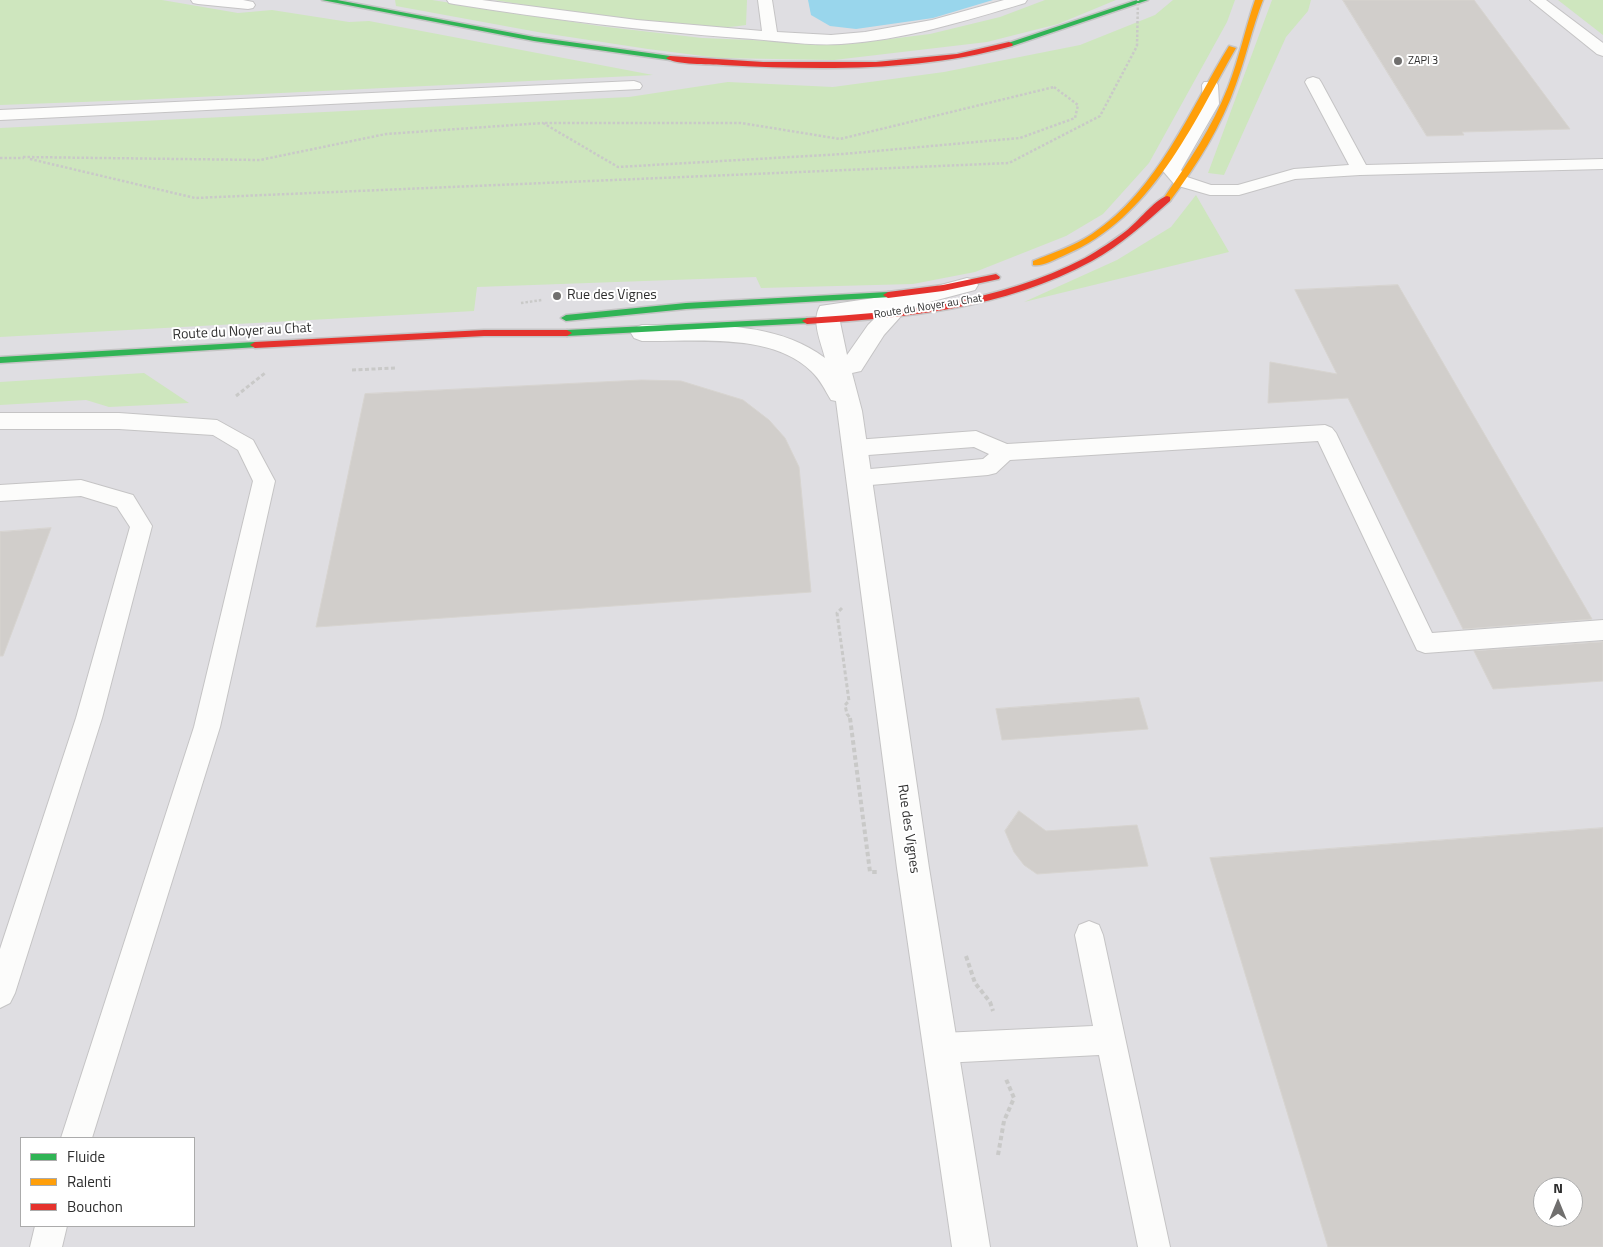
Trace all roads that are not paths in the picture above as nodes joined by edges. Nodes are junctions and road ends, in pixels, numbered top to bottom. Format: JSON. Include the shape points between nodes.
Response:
{"nodes":[{"id":1,"x":198,"y":0,"type":"edge"},
{"id":2,"x":326,"y":0,"type":"edge"},
{"id":3,"x":454,"y":0,"type":"edge"},
{"id":4,"x":765,"y":0,"type":"edge"},
{"id":5,"x":1020,"y":0,"type":"edge"},
{"id":6,"x":1144,"y":0,"type":"edge"},
{"id":7,"x":1259,"y":0,"type":"edge"},
{"id":8,"x":1538,"y":0,"type":"edge"},
{"id":9,"x":248,"y":5,"type":"dead end"},
{"id":10,"x":1252,"y":15,"type":"junction"},
{"id":11,"x":770,"y":35,"type":"junction"},
{"id":12,"x":1603,"y":51,"type":"edge"},
{"id":13,"x":1313,"y":82,"type":"dead end"},
{"id":14,"x":1210,"y":85,"type":"junction"},
{"id":15,"x":634,"y":86,"type":"dead end"},
{"id":16,"x":0,"y":115,"type":"edge"},
{"id":17,"x":1603,"y":164,"type":"edge"},
{"id":18,"x":1360,"y":170,"type":"junction"},
{"id":19,"x":1181,"y":181,"type":"junction"},
{"id":20,"x":1022,"y":269,"type":"dead end"},
{"id":21,"x":1006,"y":274,"type":"dead end"},
{"id":22,"x":970,"y":283,"type":"joint"},
{"id":23,"x":827,"y":313,"type":"junction"},
{"id":24,"x":891,"y":315,"type":"junction"},
{"id":25,"x":605,"y":332,"type":"junction"},
{"id":26,"x":486,"y":333,"type":"junction"},
{"id":27,"x":0,"y":360,"type":"edge"},
{"id":28,"x":853,"y":365,"type":"junction"},
{"id":29,"x":850,"y":411,"type":"junction"},
{"id":30,"x":0,"y":421,"type":"edge"},
{"id":31,"x":855,"y":448,"type":"junction"},
{"id":32,"x":1004,"y":452,"type":"junction"},
{"id":33,"x":859,"y":478,"type":"junction"},
{"id":34,"x":0,"y":493,"type":"edge"},
{"id":35,"x":1603,"y":630,"type":"edge"},
{"id":36,"x":1089,"y":935,"type":"dead end"},
{"id":37,"x":0,"y":994,"type":"edge"},
{"id":38,"x":1111,"y":1040,"type":"junction"},
{"id":39,"x":942,"y":1048,"type":"junction"},
{"id":40,"x":77,"y":1137,"type":"edge"},
{"id":41,"x":51,"y":1227,"type":"edge"},
{"id":42,"x":46,"y":1247,"type":"edge"},
{"id":43,"x":971,"y":1247,"type":"edge"},
{"id":44,"x":1154,"y":1247,"type":"edge"}],
"edges":[{"from":1,"to":9,"type":"lane"},
{"from":2,"to":6,"type":"street","via":[[534,39],[708,63],[873,66],[983,52]]},
{"from":3,"to":11,"type":"lane","via":[[552,16],[667,29]]},
{"from":4,"to":11,"type":"lane"},
{"from":5,"to":11,"type":"lane","via":[[899,33],[840,39]]},
{"from":7,"to":10,"type":"street","name":"Route du Noyer au Chat"},
{"from":8,"to":12,"type":"lane"},
{"from":10,"to":14,"type":"street","name":"Route du Noyer au Chat"},
{"from":10,"to":19,"type":"street","name":"Route du Noyer au Chat","via":[[1239,68],[1213,131]]},
{"from":13,"to":18,"type":"lane"},
{"from":14,"to":19,"type":"lane","via":[[1211,104],[1172,172]]},
{"from":14,"to":20,"type":"street","name":"Route du Noyer au Chat","via":[[1160,168],[1111,224],[1067,251]]},
{"from":15,"to":16,"type":"lane"},
{"from":17,"to":18,"type":"lane"},
{"from":18,"to":19,"type":"lane","via":[[1294,174],[1239,190],[1210,190]]},
{"from":19,"to":24,"type":"street","name":"Route du Noyer au Chat","via":[[1130,233],[1086,264],[1027,287],[964,304]]},
{"from":21,"to":22,"type":"street","name":"Route du Noyer au Chat"},
{"from":22,"to":23,"type":"street","via":[[936,296]]},
{"from":23,"to":24,"type":"street","name":"Route du Noyer au Chat"},
{"from":23,"to":25,"type":"street","name":"Route du Noyer au Chat"},
{"from":23,"to":26,"type":"street","name":"Route du Noyer au Chat","via":[[644,308]]},
{"from":23,"to":28,"type":"street","name":"Rue des Vignes"},
{"from":23,"to":29,"type":"street","name":"Rue des Vignes"},
{"from":24,"to":28,"type":"street","name":"Rue des Vignes","via":[[876,330]]},
{"from":25,"to":26,"type":"street","name":"Route du Noyer au Chat"},
{"from":25,"to":29,"type":"street","name":"Rue des Vignes","via":[[751,336],[771,340],[820,365]]},
{"from":26,"to":27,"type":"street","name":"Route du Noyer au Chat"},
{"from":28,"to":29,"type":"street","name":"Rue des Vignes"},
{"from":29,"to":31,"type":"street","name":"Rue des Vignes"},
{"from":30,"to":40,"type":"lane","via":[[119,421],[217,428],[246,445],[264,482],[207,728]]},
{"from":31,"to":32,"type":"lane","via":[[976,439]]},
{"from":31,"to":33,"type":"street","name":"Rue des Vignes"},
{"from":32,"to":33,"type":"lane","via":[[988,467]]},
{"from":32,"to":35,"type":"lane","via":[[1325,433],[1425,643]]},
{"from":33,"to":39,"type":"street","name":"Rue des Vignes","via":[[913,868]]},
{"from":34,"to":37,"type":"lane","via":[[81,488],[125,501],[140,526],[88,718]]},
{"from":36,"to":38,"type":"lane"},
{"from":38,"to":39,"type":"lane"},
{"from":38,"to":44,"type":"lane"},
{"from":39,"to":43,"type":"street","name":"Rue des Vignes"},
{"from":41,"to":42,"type":"lane"}]}
